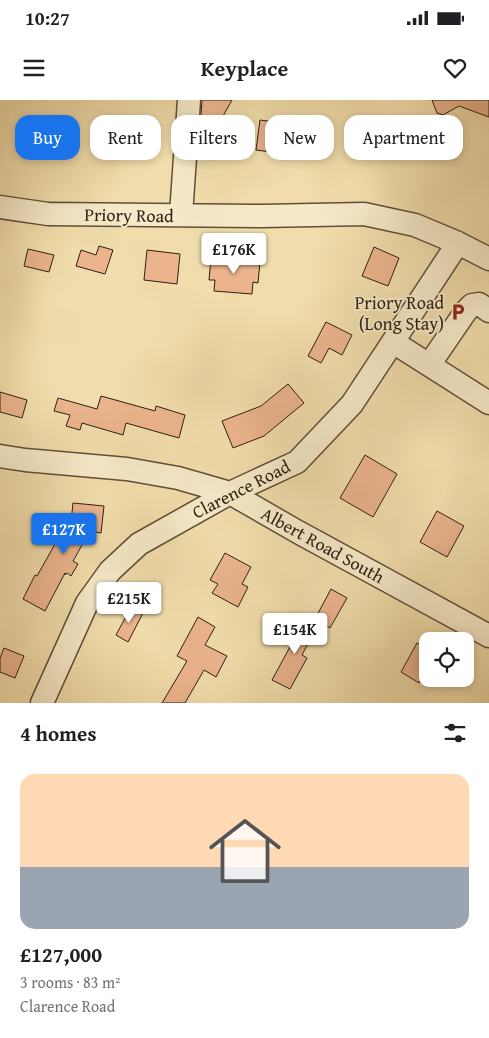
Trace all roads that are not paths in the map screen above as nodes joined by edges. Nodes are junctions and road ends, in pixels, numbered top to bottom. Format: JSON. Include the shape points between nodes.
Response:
{"nodes":[{"id":1,"x":189,"y":100,"type":"edge"},
{"id":2,"x":0,"y":207,"type":"edge"},
{"id":3,"x":181,"y":215,"type":"junction"},
{"id":4,"x":458,"y":243,"type":"junction"},
{"id":5,"x":489,"y":259,"type":"edge"},
{"id":6,"x":489,"y":311,"type":"edge"},
{"id":7,"x":398,"y":345,"type":"junction"},
{"id":8,"x":429,"y":365,"type":"junction"},
{"id":9,"x":489,"y":403,"type":"edge"},
{"id":10,"x":0,"y":456,"type":"edge"},
{"id":11,"x":230,"y":492,"type":"junction"},
{"id":12,"x":489,"y":636,"type":"edge"},
{"id":13,"x":42,"y":703,"type":"edge"}],
"edges":[{"from":1,"to":3,"type":"street"},
{"from":2,"to":3,"type":"street","name":"Priory Road","via":[[48,214]]},
{"from":3,"to":4,"type":"street","name":"Priory Road","via":[[364,214],[415,225]]},
{"from":4,"to":5,"type":"street","name":"Priory Road"},
{"from":4,"to":7,"type":"street","name":"Clarence Road"},
{"from":6,"to":8,"type":"street","via":[[479,304],[472,305]]},
{"from":7,"to":8,"type":"street"},
{"from":7,"to":11,"type":"street","name":"Clarence Road","via":[[352,404],[296,462]]},
{"from":8,"to":9,"type":"street"},
{"from":10,"to":11,"type":"street","name":"Albert Road South","via":[[127,469]]},
{"from":11,"to":12,"type":"street","name":"Albert Road South"},
{"from":11,"to":13,"type":"street","name":"Clarence Road","via":[[139,544],[110,571],[87,603]]}]}
